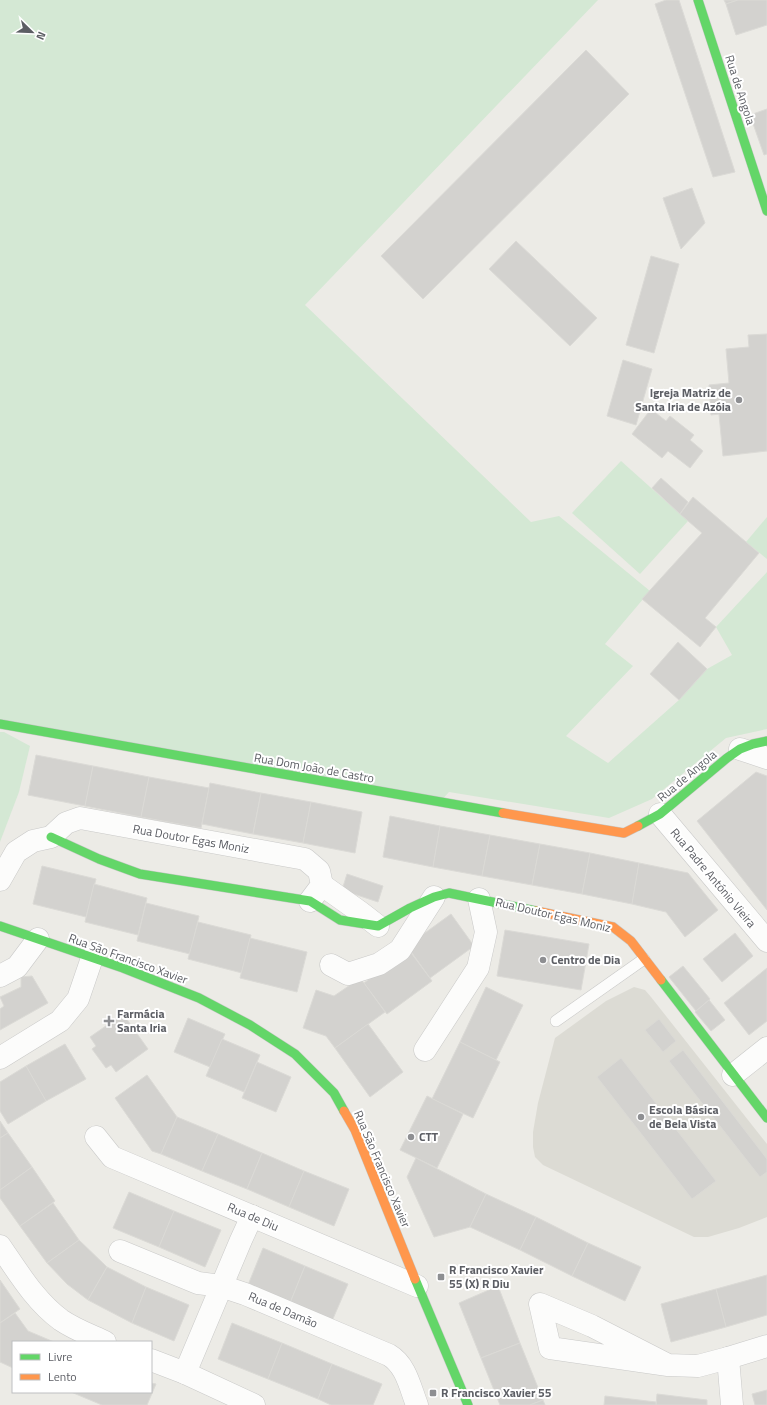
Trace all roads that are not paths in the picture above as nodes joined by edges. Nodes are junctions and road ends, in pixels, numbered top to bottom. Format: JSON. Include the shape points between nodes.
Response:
{"nodes":[{"id":1,"x":698,"y":0,"type":"edge"},
{"id":2,"x":767,"y":211,"type":"edge"},
{"id":3,"x":0,"y":724,"type":"edge"},
{"id":4,"x":767,"y":741,"type":"edge"},
{"id":5,"x":740,"y":749,"type":"junction"},
{"id":6,"x":767,"y":758,"type":"edge"},
{"id":7,"x":660,"y":814,"type":"junction"},
{"id":8,"x":624,"y":833,"type":"joint"},
{"id":9,"x":51,"y":837,"type":"junction"},
{"id":10,"x":0,"y":880,"type":"edge"},
{"id":11,"x":316,"y":893,"type":"junction"},
{"id":12,"x":434,"y":897,"type":"junction"},
{"id":13,"x":479,"y":899,"type":"junction"},
{"id":14,"x":0,"y":926,"type":"edge"},
{"id":15,"x":378,"y":926,"type":"joint"},
{"id":16,"x":38,"y":939,"type":"junction"},
{"id":17,"x":767,"y":941,"type":"edge"},
{"id":18,"x":92,"y":958,"type":"junction"},
{"id":19,"x":644,"y":959,"type":"junction"},
{"id":20,"x":331,"y":965,"type":"dead end"},
{"id":21,"x":0,"y":976,"type":"edge"},
{"id":22,"x":556,"y":1021,"type":"dead end"},
{"id":23,"x":767,"y":1048,"type":"edge"},
{"id":24,"x":425,"y":1050,"type":"dead end"},
{"id":25,"x":0,"y":1058,"type":"edge"},
{"id":26,"x":733,"y":1075,"type":"junction"},
{"id":27,"x":767,"y":1118,"type":"edge"},
{"id":28,"x":96,"y":1137,"type":"dead end"},
{"id":29,"x":252,"y":1216,"type":"junction"},
{"id":30,"x":0,"y":1246,"type":"edge"},
{"id":31,"x":120,"y":1251,"type":"dead end"},
{"id":32,"x":222,"y":1286,"type":"junction"},
{"id":33,"x":418,"y":1286,"type":"junction"},
{"id":34,"x":103,"y":1341,"type":"edge"},
{"id":35,"x":767,"y":1346,"type":"edge"},
{"id":36,"x":728,"y":1358,"type":"junction"},
{"id":37,"x":152,"y":1360,"type":"edge"},
{"id":38,"x":668,"y":1365,"type":"junction"},
{"id":39,"x":185,"y":1373,"type":"junction"},
{"id":40,"x":254,"y":1405,"type":"edge"},
{"id":41,"x":417,"y":1405,"type":"edge"},
{"id":42,"x":468,"y":1405,"type":"edge"},
{"id":43,"x":732,"y":1405,"type":"edge"}],
"edges":[{"from":1,"to":2,"type":"street","name":"Rua de Angola"},
{"from":3,"to":8,"type":"street","name":"Rua Dom João de Castro","via":[[439,803]]},
{"from":4,"to":5,"type":"street","name":"Rua de Angola"},
{"from":5,"to":6,"type":"street"},
{"from":5,"to":7,"type":"street","name":"Rua de Angola"},
{"from":7,"to":8,"type":"street","name":"Rua de Angola"},
{"from":7,"to":17,"type":"street","name":"Rua Padre António Vieira"},
{"from":9,"to":10,"type":"street","name":"Rua Doutor Egas Moniz","via":[[33,841],[16,852]]},
{"from":9,"to":11,"type":"street","name":"Rua Doutor Egas Moniz","via":[[140,874]]},
{"from":9,"to":11,"type":"street","name":"Rua Doutor Egas Moniz","via":[[66,824],[80,818],[305,859],[319,871]]},
{"from":11,"to":15,"type":"street","name":"Rua Doutor Egas Moniz","via":[[360,912]]},
{"from":12,"to":13,"type":"street","name":"Rua Doutor Egas Moniz","via":[[449,893]]},
{"from":12,"to":15,"type":"street","name":"Rua Doutor Egas Moniz"},
{"from":12,"to":20,"type":"street","via":[[400,950],[379,964],[348,974]]},
{"from":13,"to":19,"type":"street","name":"Rua Doutor Egas Moniz","via":[[613,927],[631,941]]},
{"from":13,"to":24,"type":"street","via":[[486,932],[478,968]]},
{"from":14,"to":16,"type":"street","name":"Rua São Francisco Xavier"},
{"from":16,"to":18,"type":"street","name":"Rua São Francisco Xavier"},
{"from":16,"to":21,"type":"street","via":[[17,967]]},
{"from":18,"to":25,"type":"street","via":[[78,998],[60,1020]]},
{"from":18,"to":33,"type":"street","name":"Rua São Francisco Xavier","via":[[199,998],[250,1025],[295,1054],[334,1093],[355,1130]]},
{"from":19,"to":22,"type":"lane"},
{"from":19,"to":26,"type":"street","name":"Rua Doutor Egas Moniz"},
{"from":23,"to":26,"type":"street"},
{"from":26,"to":27,"type":"street","name":"Rua Doutor Egas Moniz"},
{"from":28,"to":29,"type":"street","name":"Rua de Diu","via":[[112,1157]]},
{"from":29,"to":32,"type":"street"},
{"from":29,"to":33,"type":"street","name":"Rua de Diu"},
{"from":30,"to":34,"type":"street","via":[[23,1280],[47,1308],[62,1320]]},
{"from":31,"to":32,"type":"street","name":"Rua de Damão","via":[[198,1283]]},
{"from":32,"to":39,"type":"street"},
{"from":32,"to":41,"type":"street","name":"Rua de Damão","via":[[393,1357],[403,1367]]},
{"from":33,"to":42,"type":"street","name":"Rua São Francisco Xavier"},
{"from":35,"to":36,"type":"street"},
{"from":36,"to":38,"type":"street","via":[[698,1366]]},
{"from":36,"to":43,"type":"street"},
{"from":37,"to":39,"type":"street"},
{"from":38,"to":38,"type":"street","via":[[592,1326],[540,1304],[550,1348]]},
{"from":39,"to":40,"type":"street"}]}
